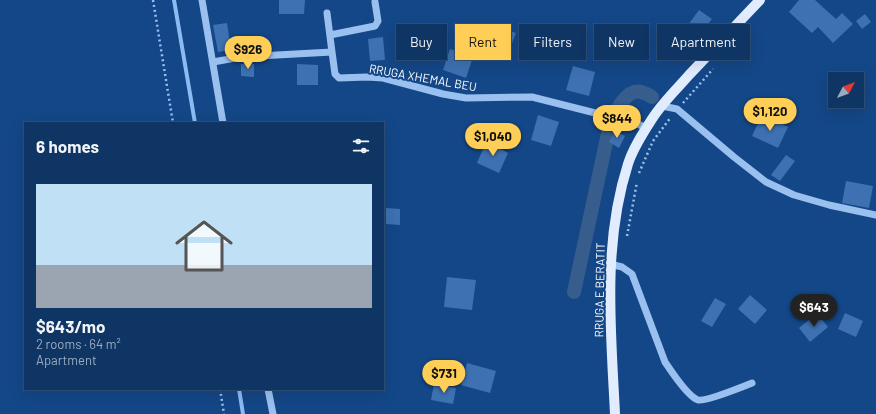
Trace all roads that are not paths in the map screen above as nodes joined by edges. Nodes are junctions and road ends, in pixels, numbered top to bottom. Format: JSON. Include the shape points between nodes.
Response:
{"nodes":[{"id":1,"x":202,"y":0,"type":"edge"},
{"id":2,"x":760,"y":0,"type":"edge"},
{"id":3,"x":375,"y":2,"type":"dead end"},
{"id":4,"x":327,"y":13,"type":"dead end"},
{"id":5,"x":330,"y":35,"type":"junction"},
{"id":6,"x":332,"y":52,"type":"junction"},
{"id":7,"x":213,"y":62,"type":"junction"},
{"id":8,"x":662,"y":106,"type":"junction"},
{"id":9,"x":223,"y":122,"type":"edge"},
{"id":10,"x":646,"y":128,"type":"junction"},
{"id":11,"x":876,"y":215,"type":"edge"},
{"id":12,"x":610,"y":264,"type":"junction"},
{"id":13,"x":752,"y":383,"type":"dead end"},
{"id":14,"x":268,"y":390,"type":"edge"},
{"id":15,"x":273,"y":414,"type":"edge"},
{"id":16,"x":614,"y":414,"type":"edge"}],
"edges":[{"from":1,"to":7,"type":"street"},
{"from":2,"to":8,"type":"main road","name":"RRUGA E BERATIT"},
{"from":3,"to":5,"type":"street","via":[[378,21],[375,26]]},
{"from":4,"to":5,"type":"street"},
{"from":5,"to":6,"type":"street"},
{"from":6,"to":7,"type":"street","via":[[241,57]]},
{"from":6,"to":10,"type":"street","name":"RRUGA XHEMAL BEU","via":[[335,74],[339,78],[383,78],[466,98],[532,97]]},
{"from":7,"to":9,"type":"street"},
{"from":8,"to":10,"type":"main road","name":"RRUGA E BERATIT"},
{"from":8,"to":11,"type":"street","via":[[677,109],[766,182],[794,195]]},
{"from":10,"to":12,"type":"main road","name":"RRUGA E BERATIT","via":[[628,163],[615,219]]},
{"from":12,"to":13,"type":"street","via":[[622,267],[632,274],[665,362],[693,397],[702,400]]},
{"from":12,"to":16,"type":"main road","name":"RRUGA E BERATIT"},
{"from":14,"to":15,"type":"street"}]}
